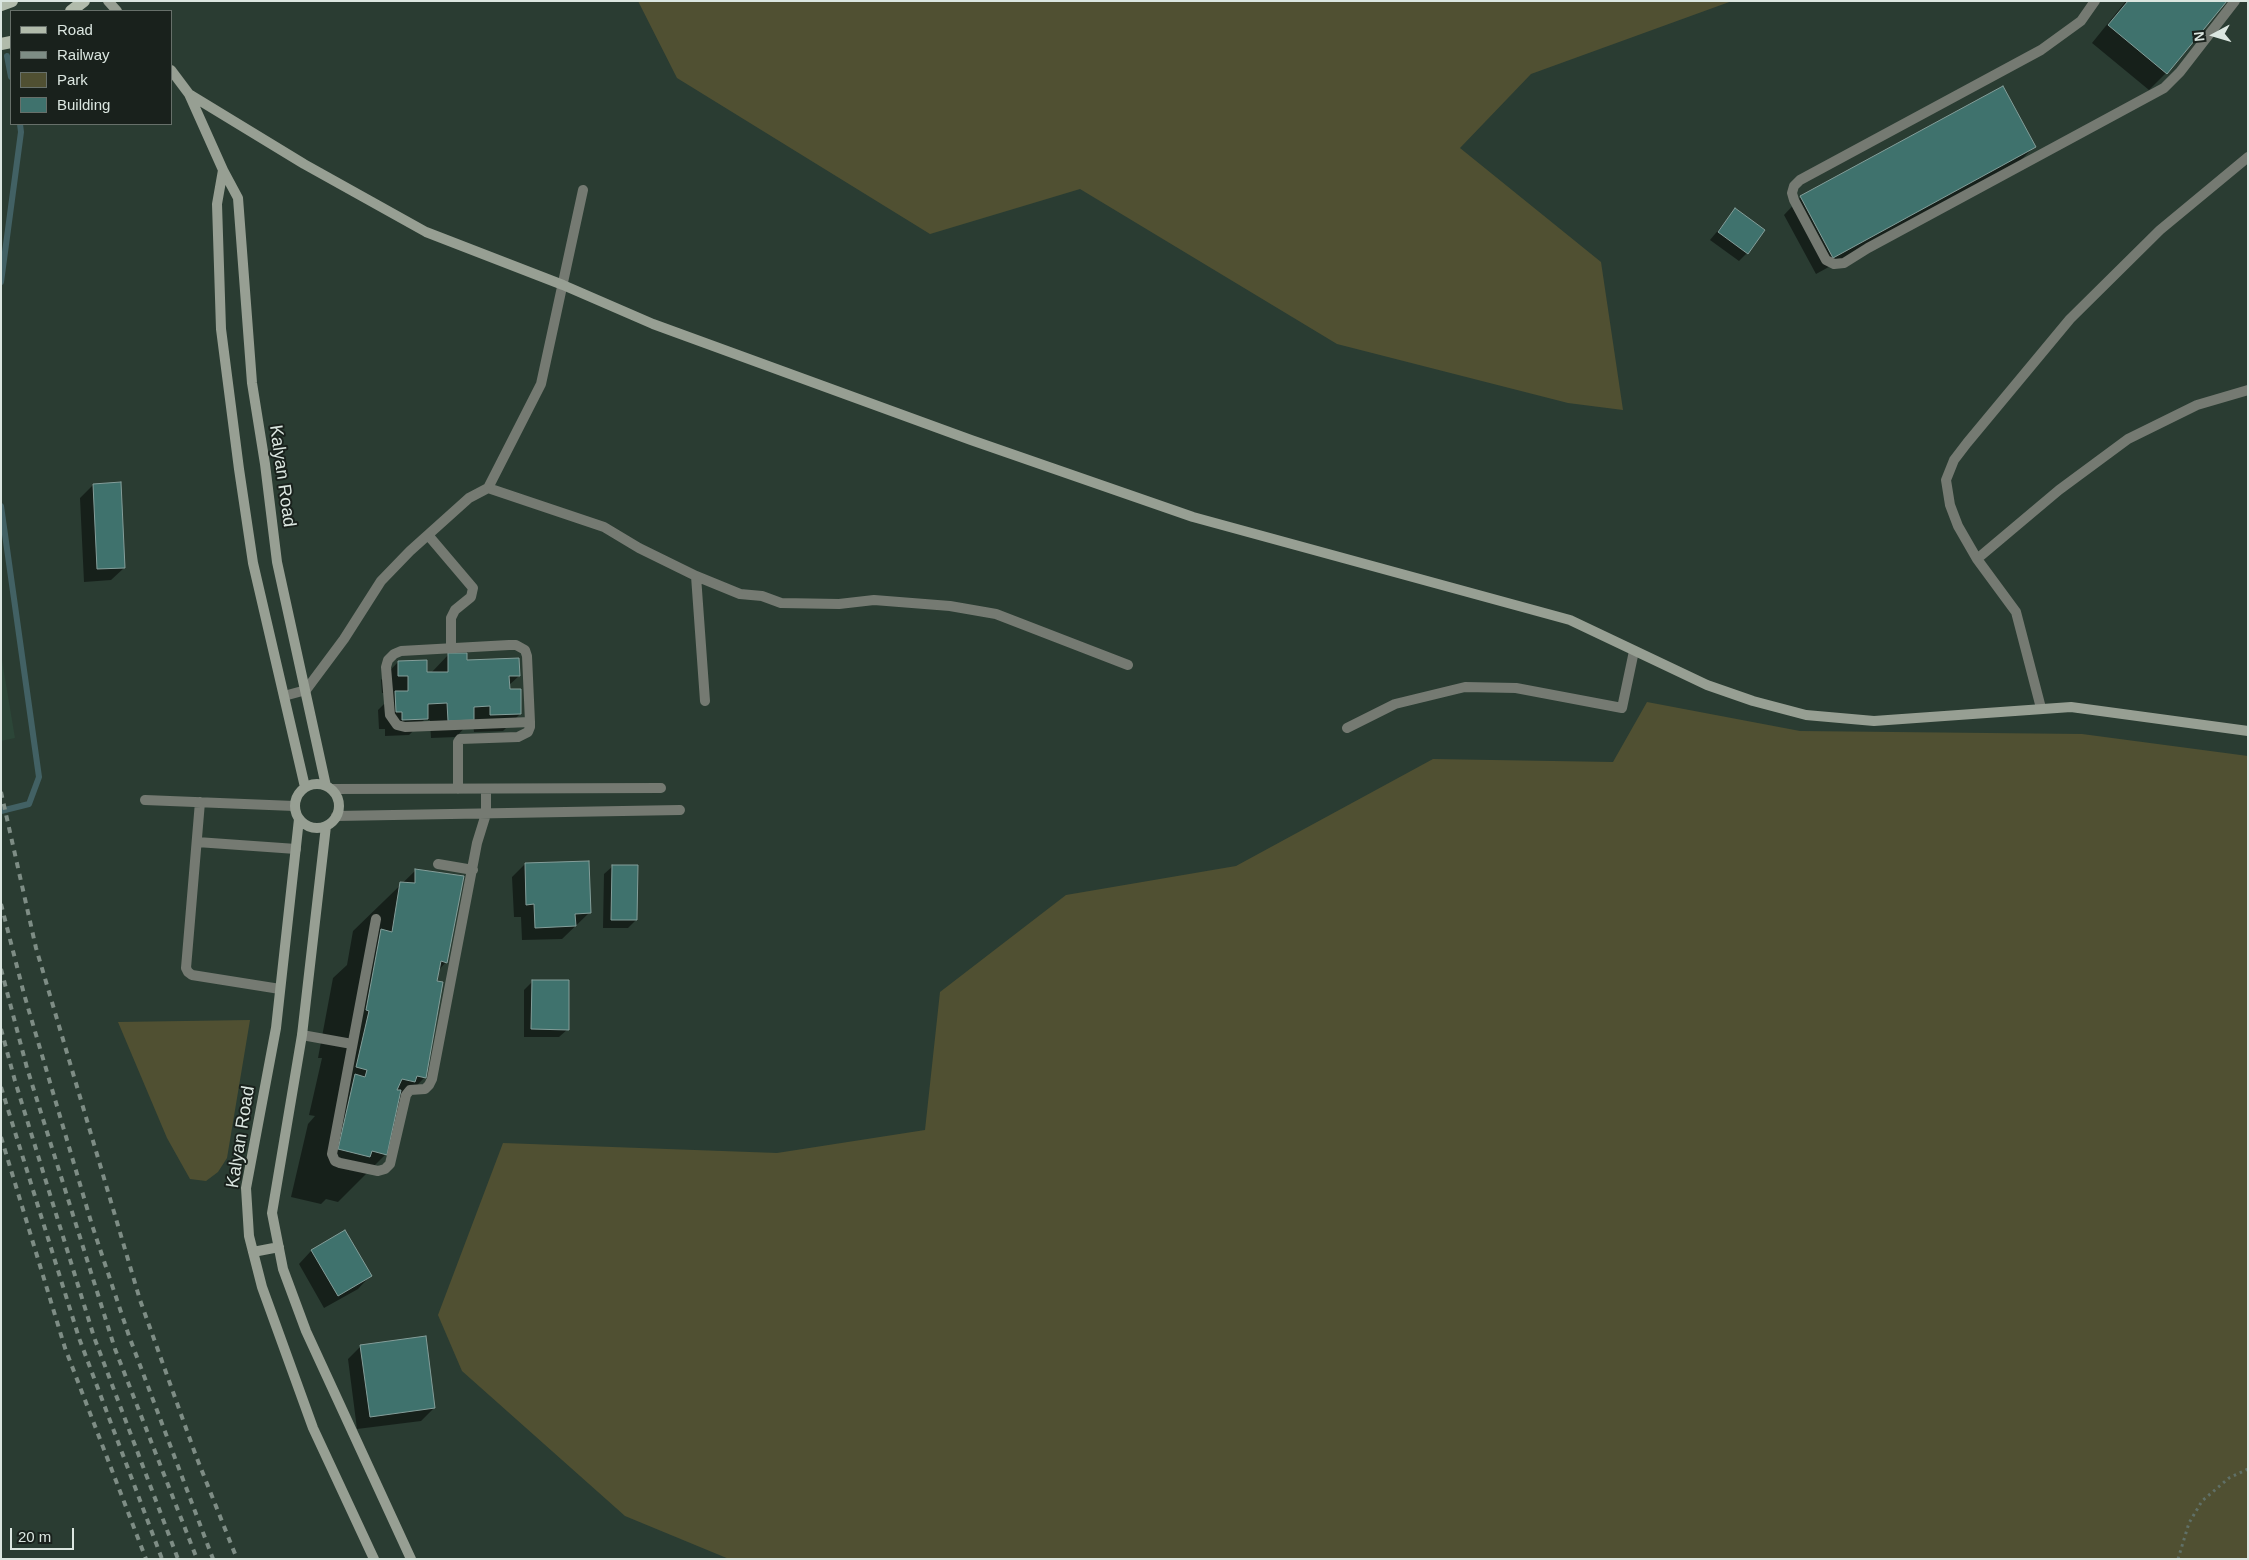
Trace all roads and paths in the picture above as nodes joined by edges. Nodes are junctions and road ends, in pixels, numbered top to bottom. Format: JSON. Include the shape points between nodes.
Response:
{"nodes":[{"id":1,"x":12,"y":1,"type":"edge"},
{"id":2,"x":84,"y":1,"type":"edge"},
{"id":3,"x":2095,"y":1,"type":"edge"},
{"id":4,"x":2235,"y":1,"type":"edge"},
{"id":5,"x":1,"y":5,"type":"edge"},
{"id":6,"x":73,"y":10,"type":"edge"},
{"id":7,"x":172,"y":71,"type":"edge"},
{"id":8,"x":189,"y":94,"type":"junction"},
{"id":9,"x":2248,"y":157,"type":"edge"},
{"id":10,"x":223,"y":170,"type":"junction"},
{"id":11,"x":583,"y":190,"type":"dead end"},
{"id":12,"x":563,"y":285,"type":"junction"},
{"id":13,"x":2248,"y":390,"type":"edge"},
{"id":14,"x":488,"y":488,"type":"junction"},
{"id":15,"x":428,"y":535,"type":"junction"},
{"id":16,"x":1977,"y":560,"type":"junction"},
{"id":17,"x":696,"y":576,"type":"junction"},
{"id":18,"x":451,"y":648,"type":"junction"},
{"id":19,"x":1634,"y":651,"type":"junction"},
{"id":20,"x":1128,"y":665,"type":"dead end"},
{"id":21,"x":306,"y":690,"type":"junction"},
{"id":22,"x":284,"y":696,"type":"junction"},
{"id":23,"x":705,"y":701,"type":"dead end"},
{"id":24,"x":2041,"y":708,"type":"junction"},
{"id":25,"x":530,"y":722,"type":"junction"},
{"id":26,"x":1347,"y":728,"type":"dead end"},
{"id":27,"x":2248,"y":730,"type":"edge"},
{"id":28,"x":304,"y":787,"type":"junction"},
{"id":29,"x":329,"y":787,"type":"junction"},
{"id":30,"x":458,"y":788,"type":"junction"},
{"id":31,"x":662,"y":788,"type":"dead end"},
{"id":32,"x":486,"y":789,"type":"junction"},
{"id":33,"x":145,"y":800,"type":"dead end"},
{"id":34,"x":200,"y":802,"type":"junction"},
{"id":35,"x":294,"y":806,"type":"junction"},
{"id":36,"x":680,"y":810,"type":"dead end"},
{"id":37,"x":486,"y":814,"type":"junction"},
{"id":38,"x":336,"y":816,"type":"junction"},
{"id":39,"x":299,"y":819,"type":"junction"},
{"id":40,"x":326,"y":826,"type":"junction"},
{"id":41,"x":197,"y":842,"type":"junction"},
{"id":42,"x":296,"y":849,"type":"junction"},
{"id":43,"x":438,"y":864,"type":"dead end"},
{"id":44,"x":473,"y":870,"type":"junction"},
{"id":45,"x":376,"y":919,"type":"dead end"},
{"id":46,"x":280,"y":989,"type":"junction"},
{"id":47,"x":302,"y":1035,"type":"junction"},
{"id":48,"x":352,"y":1044,"type":"junction"},
{"id":49,"x":279,"y":1247,"type":"junction"},
{"id":50,"x":253,"y":1252,"type":"junction"},
{"id":51,"x":2248,"y":1470,"type":"edge"},
{"id":52,"x":374,"y":1559,"type":"edge"},
{"id":53,"x":411,"y":1559,"type":"edge"},
{"id":54,"x":2178,"y":1559,"type":"edge"}],
"edges":[{"from":1,"to":5,"type":"main road"},
{"from":2,"to":6,"type":"main road"},
{"from":3,"to":4,"type":"street","via":[[2081,21],[2041,50],[1800,180],[1794,186],[1794,200],[1826,260],[1834,264],[1844,263],[2164,88]]},
{"from":7,"to":8,"type":"main road","name":"Kalyan Road"},
{"from":8,"to":10,"type":"main road","name":"Kalyan Road"},
{"from":8,"to":12,"type":"main road","via":[[304,164],[426,232]]},
{"from":9,"to":16,"type":"street","via":[[2160,230],[2070,318],[1954,460],[1946,480],[1950,505]]},
{"from":10,"to":21,"type":"main road","name":"Kalyan Road","via":[[238,198],[252,383],[277,562]]},
{"from":10,"to":22,"type":"main road","via":[[217,204],[221,329],[253,563]]},
{"from":11,"to":12,"type":"street"},
{"from":12,"to":14,"type":"street","via":[[541,384]]},
{"from":12,"to":19,"type":"main road","via":[[662,328],[1184,514],[1570,620]]},
{"from":13,"to":16,"type":"street","via":[[2197,405],[2128,439],[2059,490]]},
{"from":14,"to":15,"type":"street","via":[[469,498]]},
{"from":14,"to":17,"type":"street","via":[[604,526],[639,548]]},
{"from":15,"to":18,"type":"street","via":[[474,588],[471,597],[455,610],[451,618]]},
{"from":15,"to":21,"type":"street","via":[[381,581]]},
{"from":16,"to":24,"type":"street","via":[[2016,612]]},
{"from":17,"to":20,"type":"street","via":[[740,594],[762,596],[781,603],[839,604],[874,600],[950,606],[996,614]]},
{"from":17,"to":23,"type":"street"},
{"from":18,"to":25,"type":"street","via":[[516,645],[525,650]]},
{"from":18,"to":25,"type":"street","via":[[401,651],[388,660],[390,715],[397,725]]},
{"from":19,"to":24,"type":"main road","via":[[1707,685],[1806,715],[1874,721]]},
{"from":19,"to":26,"type":"street","via":[[1622,708],[1516,688],[1464,687],[1395,704]]},
{"from":21,"to":22,"type":"street"},
{"from":21,"to":29,"type":"main road","name":"Kalyan Road"},
{"from":22,"to":28,"type":"main road"},
{"from":24,"to":27,"type":"main road","via":[[2071,707]]},
{"from":25,"to":30,"type":"street","via":[[524,736],[460,739]]},
{"from":28,"to":29,"type":"main road","via":[[319,783]]},
{"from":28,"to":35,"type":"main road"},
{"from":29,"to":30,"type":"street"},
{"from":29,"to":38,"type":"main road","via":[[339,802]]},
{"from":30,"to":32,"type":"street"},
{"from":31,"to":32,"type":"street"},
{"from":32,"to":37,"type":"street"},
{"from":33,"to":34,"type":"street"},
{"from":34,"to":35,"type":"street"},
{"from":34,"to":41,"type":"street"},
{"from":35,"to":39,"type":"main road"},
{"from":36,"to":37,"type":"street"},
{"from":37,"to":38,"type":"street"},
{"from":37,"to":44,"type":"street"},
{"from":38,"to":40,"type":"main road"},
{"from":39,"to":40,"type":"main road","via":[[311,828]]},
{"from":39,"to":42,"type":"main road","name":"Kalyan Road"},
{"from":40,"to":47,"type":"main road"},
{"from":41,"to":42,"type":"street"},
{"from":41,"to":46,"type":"street","via":[[188,972]]},
{"from":42,"to":46,"type":"main road","name":"Kalyan Road"},
{"from":43,"to":44,"type":"street"},
{"from":44,"to":48,"type":"street","via":[[432,1079],[425,1089],[410,1090],[406,1095],[390,1164],[378,1171],[340,1163],[332,1154]]},
{"from":45,"to":48,"type":"street"},
{"from":46,"to":50,"type":"main road","name":"Kalyan Road","via":[[276,1028],[246,1188]]},
{"from":47,"to":48,"type":"street"},
{"from":47,"to":49,"type":"main road","via":[[272,1213]]},
{"from":49,"to":50,"type":"main road"},
{"from":49,"to":53,"type":"main road","via":[[283,1269],[306,1332]]},
{"from":50,"to":52,"type":"main road","name":"Kalyan Road","via":[[262,1287],[313,1428]]},
{"from":51,"to":54,"type":"path","via":[[2229,1478],[2202,1501],[2189,1523]]}]}
